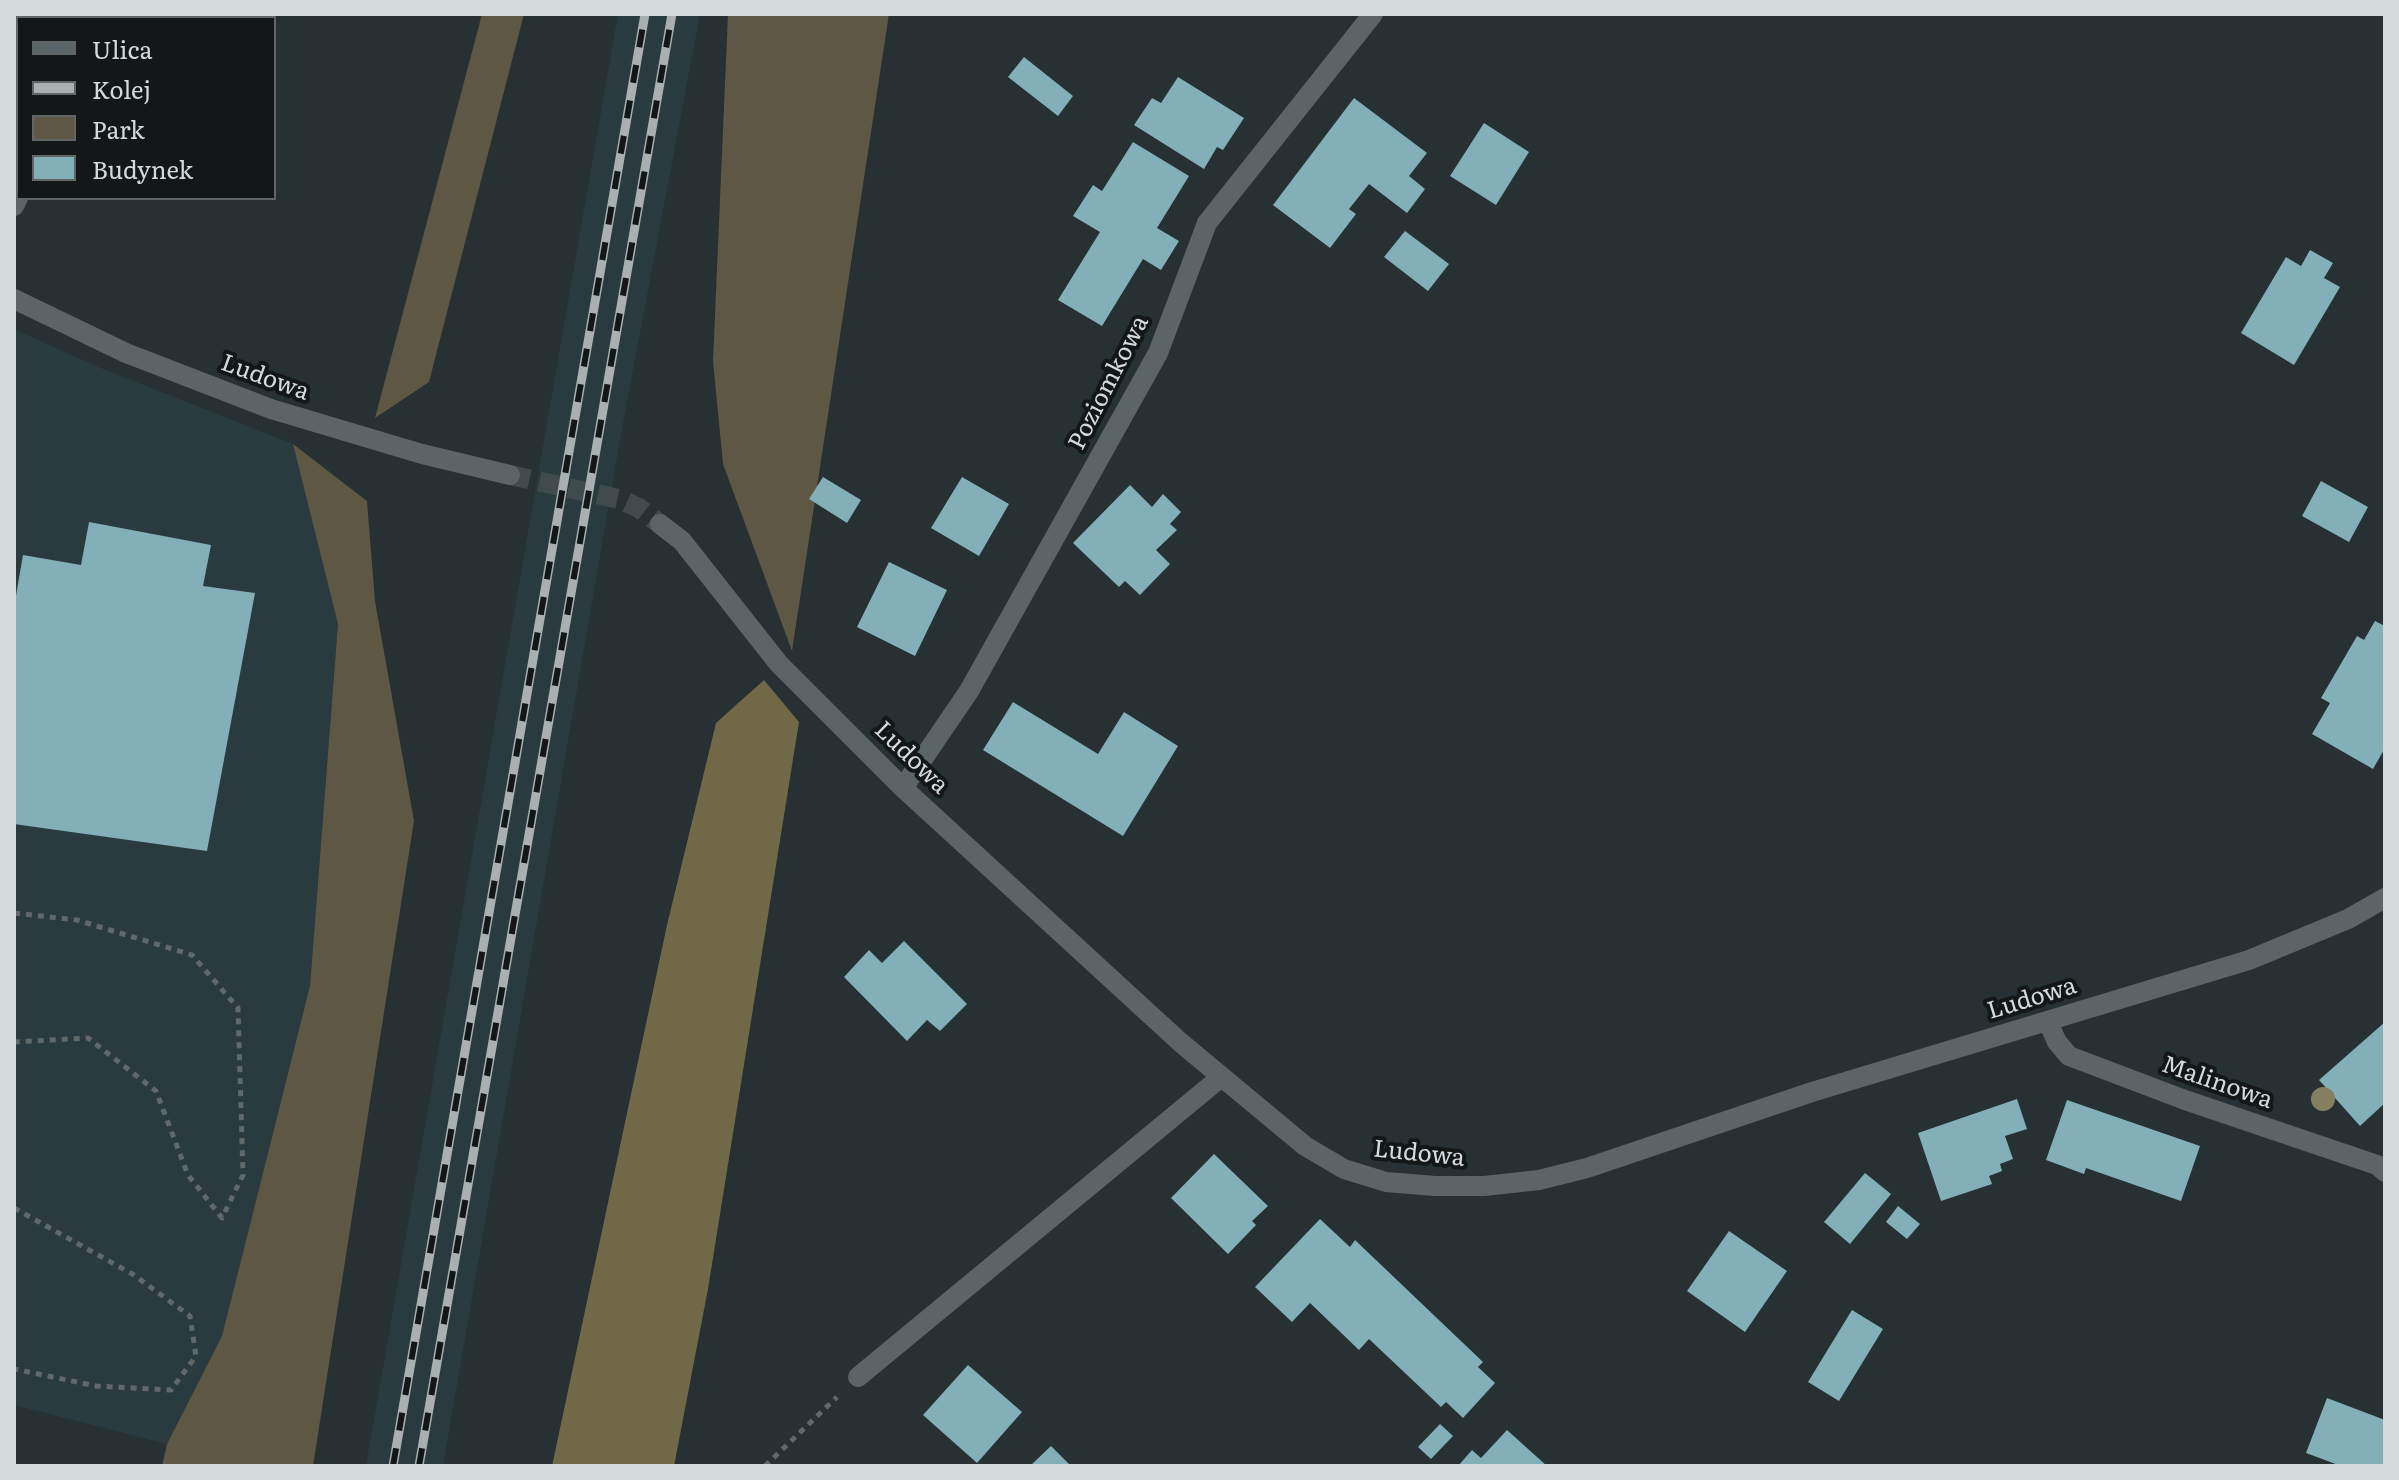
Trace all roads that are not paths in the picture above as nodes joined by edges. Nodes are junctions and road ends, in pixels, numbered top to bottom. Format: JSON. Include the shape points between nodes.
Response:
{"nodes":[{"id":1,"x":1373,"y":14,"type":"edge"},
{"id":2,"x":14,"y":299,"type":"edge"},
{"id":3,"x":510,"y":475,"type":"tunnel mouth"},
{"id":4,"x":660,"y":524,"type":"tunnel mouth"},
{"id":5,"x":903,"y":788,"type":"junction"},
{"id":6,"x":2385,"y":898,"type":"edge"},
{"id":7,"x":2048,"y":1022,"type":"junction"},
{"id":8,"x":1220,"y":1078,"type":"junction"},
{"id":9,"x":2385,"y":1172,"type":"edge"},
{"id":10,"x":858,"y":1377,"type":"road end"}],
"edges":[{"from":1,"to":5,"type":"street","name":"Poziomkowa","via":[[1207,223],[1158,353],[969,691]]},
{"from":2,"to":3,"type":"street","name":"Ludowa","via":[[126,353],[271,409]]},
{"from":4,"to":5,"type":"street","name":"Ludowa","via":[[696,557],[779,664]]},
{"from":5,"to":8,"type":"street","name":"Ludowa"},
{"from":6,"to":7,"type":"street","name":"Ludowa","via":[[2249,960]]},
{"from":7,"to":8,"type":"street","name":"Ludowa","via":[[1812,1092],[1587,1168],[1484,1186],[1386,1182],[1344,1169],[1305,1146]]},
{"from":7,"to":9,"type":"street","name":"Malinowa","via":[[2069,1056]]},
{"from":8,"to":10,"type":"street"}]}
